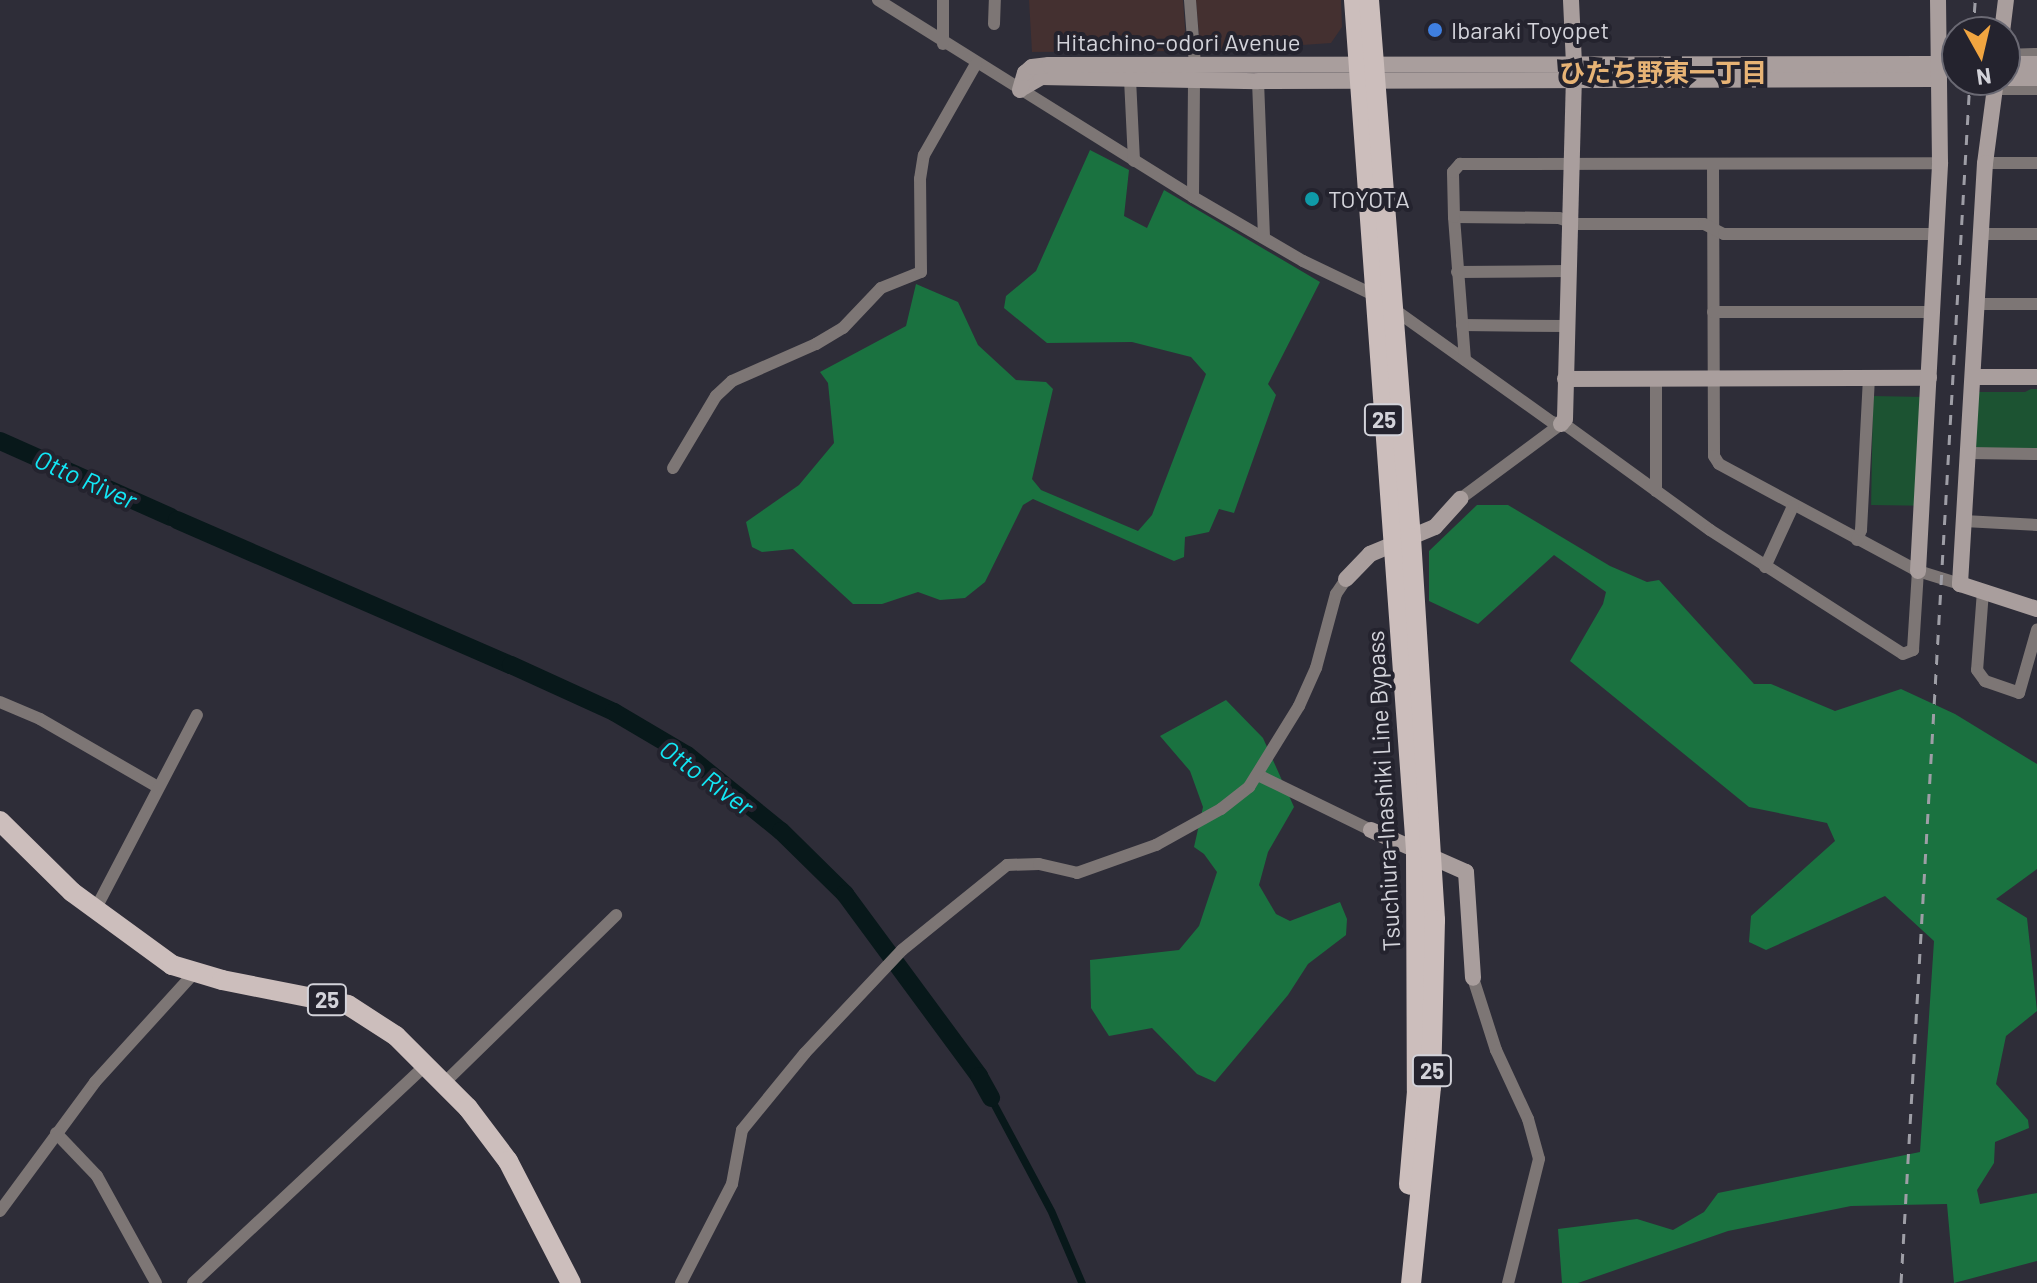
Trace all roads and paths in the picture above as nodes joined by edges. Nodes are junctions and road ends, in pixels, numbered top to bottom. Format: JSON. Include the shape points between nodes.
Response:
{"nodes":[{"id":1,"x":878,"y":0,"type":"edge"},
{"id":2,"x":943,"y":0,"type":"edge"},
{"id":3,"x":995,"y":0,"type":"edge"},
{"id":4,"x":1190,"y":0,"type":"edge"},
{"id":5,"x":1354,"y":0,"type":"edge"},
{"id":6,"x":1369,"y":0,"type":"edge"},
{"id":7,"x":1571,"y":0,"type":"edge"},
{"id":8,"x":1938,"y":0,"type":"edge"},
{"id":9,"x":994,"y":24,"type":"dead end"},
{"id":10,"x":943,"y":44,"type":"junction"},
{"id":11,"x":976,"y":64,"type":"junction"},
{"id":12,"x":1931,"y":71,"type":"tunnel mouth"},
{"id":13,"x":1195,"y":72,"type":"junction"},
{"id":14,"x":1367,"y":72,"type":"junction"},
{"id":15,"x":1574,"y":72,"type":"junction"},
{"id":16,"x":1130,"y":79,"type":"junction"},
{"id":17,"x":1258,"y":81,"type":"junction"},
{"id":18,"x":1020,"y":90,"type":"junction"},
{"id":19,"x":1997,"y":96,"type":"edge"},
{"id":20,"x":1134,"y":161,"type":"junction"},
{"id":21,"x":1940,"y":163,"type":"junction"},
{"id":22,"x":1985,"y":163,"type":"junction"},
{"id":23,"x":2037,"y":163,"type":"edge"},
{"id":24,"x":1571,"y":164,"type":"junction"},
{"id":25,"x":1713,"y":165,"type":"junction"},
{"id":26,"x":1193,"y":197,"type":"junction"},
{"id":27,"x":1454,"y":217,"type":"junction"},
{"id":28,"x":1569,"y":221,"type":"junction"},
{"id":29,"x":1712,"y":227,"type":"junction"},
{"id":30,"x":1936,"y":234,"type":"junction"},
{"id":31,"x":1982,"y":234,"type":"junction"},
{"id":32,"x":2037,"y":234,"type":"edge"},
{"id":33,"x":1264,"y":237,"type":"junction"},
{"id":34,"x":1567,"y":271,"type":"junction"},
{"id":35,"x":1457,"y":272,"type":"junction"},
{"id":36,"x":1384,"y":302,"type":"junction"},
{"id":37,"x":1977,"y":304,"type":"junction"},
{"id":38,"x":2037,"y":304,"type":"edge"},
{"id":39,"x":1713,"y":312,"type":"junction"},
{"id":40,"x":1932,"y":312,"type":"junction"},
{"id":41,"x":1462,"y":325,"type":"junction"},
{"id":42,"x":1565,"y":326,"type":"junction"},
{"id":43,"x":1465,"y":360,"type":"junction"},
{"id":44,"x":1973,"y":377,"type":"junction"},
{"id":45,"x":2037,"y":377,"type":"edge"},
{"id":46,"x":1869,"y":378,"type":"junction"},
{"id":47,"x":1929,"y":378,"type":"junction"},
{"id":48,"x":1565,"y":379,"type":"junction"},
{"id":49,"x":1656,"y":379,"type":"junction"},
{"id":50,"x":1713,"y":380,"type":"junction"},
{"id":51,"x":1561,"y":424,"type":"junction"},
{"id":52,"x":1969,"y":453,"type":"junction"},
{"id":53,"x":2037,"y":454,"type":"edge"},
{"id":54,"x":673,"y":468,"type":"dead end"},
{"id":55,"x":1656,"y":491,"type":"junction"},
{"id":56,"x":1460,"y":499,"type":"joint"},
{"id":57,"x":1793,"y":506,"type":"junction"},
{"id":58,"x":1964,"y":521,"type":"junction"},
{"id":59,"x":2037,"y":525,"type":"edge"},
{"id":60,"x":1857,"y":540,"type":"junction"},
{"id":61,"x":1402,"y":541,"type":"junction"},
{"id":62,"x":1765,"y":567,"type":"junction"},
{"id":63,"x":1918,"y":571,"type":"junction"},
{"id":64,"x":1346,"y":579,"type":"joint"},
{"id":65,"x":1960,"y":584,"type":"junction"},
{"id":66,"x":1983,"y":591,"type":"junction"},
{"id":67,"x":2037,"y":609,"type":"edge"},
{"id":68,"x":2037,"y":630,"type":"edge"},
{"id":69,"x":0,"y":702,"type":"edge"},
{"id":70,"x":197,"y":715,"type":"dead end"},
{"id":71,"x":1258,"y":775,"type":"junction"},
{"id":72,"x":158,"y":787,"type":"junction"},
{"id":73,"x":0,"y":821,"type":"edge"},
{"id":74,"x":1371,"y":830,"type":"joint"},
{"id":75,"x":1424,"y":854,"type":"junction"},
{"id":76,"x":95,"y":910,"type":"junction"},
{"id":77,"x":616,"y":915,"type":"dead end"},
{"id":78,"x":195,"y":972,"type":"junction"},
{"id":79,"x":1473,"y":978,"type":"joint"},
{"id":80,"x":425,"y":1066,"type":"junction"},
{"id":81,"x":443,"y":1084,"type":"junction"},
{"id":82,"x":56,"y":1133,"type":"junction"},
{"id":83,"x":0,"y":1211,"type":"edge"},
{"id":84,"x":156,"y":1283,"type":"edge"},
{"id":85,"x":193,"y":1283,"type":"edge"},
{"id":86,"x":571,"y":1283,"type":"edge"},
{"id":87,"x":681,"y":1283,"type":"edge"},
{"id":88,"x":1397,"y":1283,"type":"edge"},
{"id":89,"x":1411,"y":1283,"type":"edge"},
{"id":90,"x":1508,"y":1283,"type":"edge"}],
"edges":[{"from":1,"to":10,"type":"street"},
{"from":2,"to":10,"type":"street"},
{"from":3,"to":9,"type":"street"},
{"from":4,"to":13,"type":"street"},
{"from":5,"to":14,"type":"main road","number":"25"},
{"from":6,"to":14,"type":"main road","number":"25"},
{"from":7,"to":15,"type":"street"},
{"from":8,"to":21,"type":"street"},
{"from":10,"to":11,"type":"street"},
{"from":11,"to":18,"type":"street"},
{"from":11,"to":54,"type":"street","via":[[924,155],[921,272],[881,288],[843,328],[816,344],[732,381],[716,396]]},
{"from":12,"to":15,"type":"street","name":"Hitachino-odori Avenue"},
{"from":13,"to":14,"type":"street","name":"Hitachino-odori Avenue"},
{"from":13,"to":16,"type":"street","name":"Hitachino-odori Avenue"},
{"from":13,"to":17,"type":"street","name":"Hitachino-odori Avenue"},
{"from":13,"to":18,"type":"street","name":"Hitachino-odori Avenue","via":[[1032,67],[1020,80]]},
{"from":13,"to":26,"type":"street"},
{"from":14,"to":15,"type":"street","name":"Hitachino-odori Avenue"},
{"from":14,"to":17,"type":"street","name":"Hitachino-odori Avenue"},
{"from":14,"to":36,"type":"main road","number":"25"},
{"from":15,"to":24,"type":"street"},
{"from":16,"to":18,"type":"street","name":"Hitachino-odori Avenue","via":[[1041,77]]},
{"from":16,"to":20,"type":"street"},
{"from":17,"to":33,"type":"street"},
{"from":18,"to":20,"type":"street"},
{"from":19,"to":22,"type":"street"},
{"from":20,"to":26,"type":"street"},
{"from":21,"to":25,"type":"street"},
{"from":21,"to":30,"type":"street"},
{"from":22,"to":23,"type":"street"},
{"from":22,"to":31,"type":"street"},
{"from":24,"to":25,"type":"street"},
{"from":24,"to":27,"type":"street","via":[[1460,164],[1453,172]]},
{"from":24,"to":28,"type":"street"},
{"from":25,"to":29,"type":"street"},
{"from":26,"to":33,"type":"street"},
{"from":27,"to":28,"type":"street"},
{"from":27,"to":35,"type":"street"},
{"from":28,"to":29,"type":"street"},
{"from":28,"to":34,"type":"street"},
{"from":29,"to":30,"type":"street","via":[[1724,234]]},
{"from":29,"to":39,"type":"street"},
{"from":30,"to":40,"type":"street"},
{"from":31,"to":32,"type":"street"},
{"from":31,"to":37,"type":"street"},
{"from":33,"to":36,"type":"street"},
{"from":34,"to":35,"type":"street"},
{"from":34,"to":42,"type":"street"},
{"from":35,"to":41,"type":"street"},
{"from":36,"to":43,"type":"street"},
{"from":36,"to":61,"type":"main road","name":"Tsuchiura-Inashiki Line Bypass","number":"25"},
{"from":37,"to":38,"type":"street"},
{"from":37,"to":44,"type":"street"},
{"from":39,"to":40,"type":"street"},
{"from":39,"to":50,"type":"street"},
{"from":40,"to":47,"type":"street"},
{"from":41,"to":42,"type":"street"},
{"from":41,"to":43,"type":"street"},
{"from":42,"to":48,"type":"street"},
{"from":43,"to":51,"type":"street"},
{"from":44,"to":45,"type":"street"},
{"from":44,"to":52,"type":"street"},
{"from":46,"to":47,"type":"street"},
{"from":46,"to":50,"type":"street"},
{"from":46,"to":60,"type":"street"},
{"from":47,"to":63,"type":"street"},
{"from":48,"to":49,"type":"street"},
{"from":48,"to":51,"type":"street"},
{"from":49,"to":50,"type":"street"},
{"from":49,"to":55,"type":"street"},
{"from":50,"to":57,"type":"street","via":[[1714,456],[1719,464]]},
{"from":51,"to":55,"type":"street"},
{"from":51,"to":56,"type":"street"},
{"from":52,"to":53,"type":"street"},
{"from":52,"to":58,"type":"street"},
{"from":55,"to":62,"type":"street"},
{"from":56,"to":61,"type":"street","via":[[1435,527]]},
{"from":57,"to":60,"type":"street"},
{"from":57,"to":62,"type":"street"},
{"from":58,"to":59,"type":"street"},
{"from":58,"to":65,"type":"street"},
{"from":60,"to":63,"type":"street"},
{"from":61,"to":64,"type":"street","via":[[1364,558]]},
{"from":61,"to":75,"type":"main road","name":"Tsuchiura-Inashiki Line Bypass","number":"25"},
{"from":62,"to":63,"type":"street","via":[[1903,654],[1913,650]]},
{"from":63,"to":65,"type":"street"},
{"from":64,"to":71,"type":"street","via":[[1299,706]]},
{"from":65,"to":66,"type":"street"},
{"from":66,"to":67,"type":"street"},
{"from":66,"to":68,"type":"street","via":[[1977,670],[1985,681],[2019,693]]},
{"from":69,"to":72,"type":"street"},
{"from":70,"to":72,"type":"street"},
{"from":71,"to":74,"type":"street"},
{"from":71,"to":87,"type":"street","via":[[1221,809],[1143,850],[1077,873],[1039,864],[1007,865],[899,952],[742,1130],[732,1184]]},
{"from":72,"to":76,"type":"street"},
{"from":73,"to":76,"type":"main road","number":"25"},
{"from":74,"to":75,"type":"street"},
{"from":75,"to":79,"type":"street","via":[[1468,875]]},
{"from":75,"to":88,"type":"main road","name":"Tsuchiura-Inashiki Line Bypass","number":"25","via":[[1417,1091]]},
{"from":75,"to":89,"type":"main road","name":"Tsuchiura-Inashiki Line Bypass","number":"25","via":[[1436,957],[1431,1087]]},
{"from":76,"to":78,"type":"main road","number":"25","via":[[172,965]]},
{"from":77,"to":81,"type":"street"},
{"from":78,"to":80,"type":"main road","number":"25","via":[[348,1005],[396,1036]]},
{"from":78,"to":82,"type":"street"},
{"from":79,"to":90,"type":"street","via":[[1539,1159]]},
{"from":80,"to":81,"type":"main road","number":"25"},
{"from":80,"to":85,"type":"street"},
{"from":81,"to":86,"type":"main road","number":"25","via":[[508,1161]]},
{"from":82,"to":83,"type":"street"},
{"from":82,"to":84,"type":"street","via":[[97,1176]]}]}
